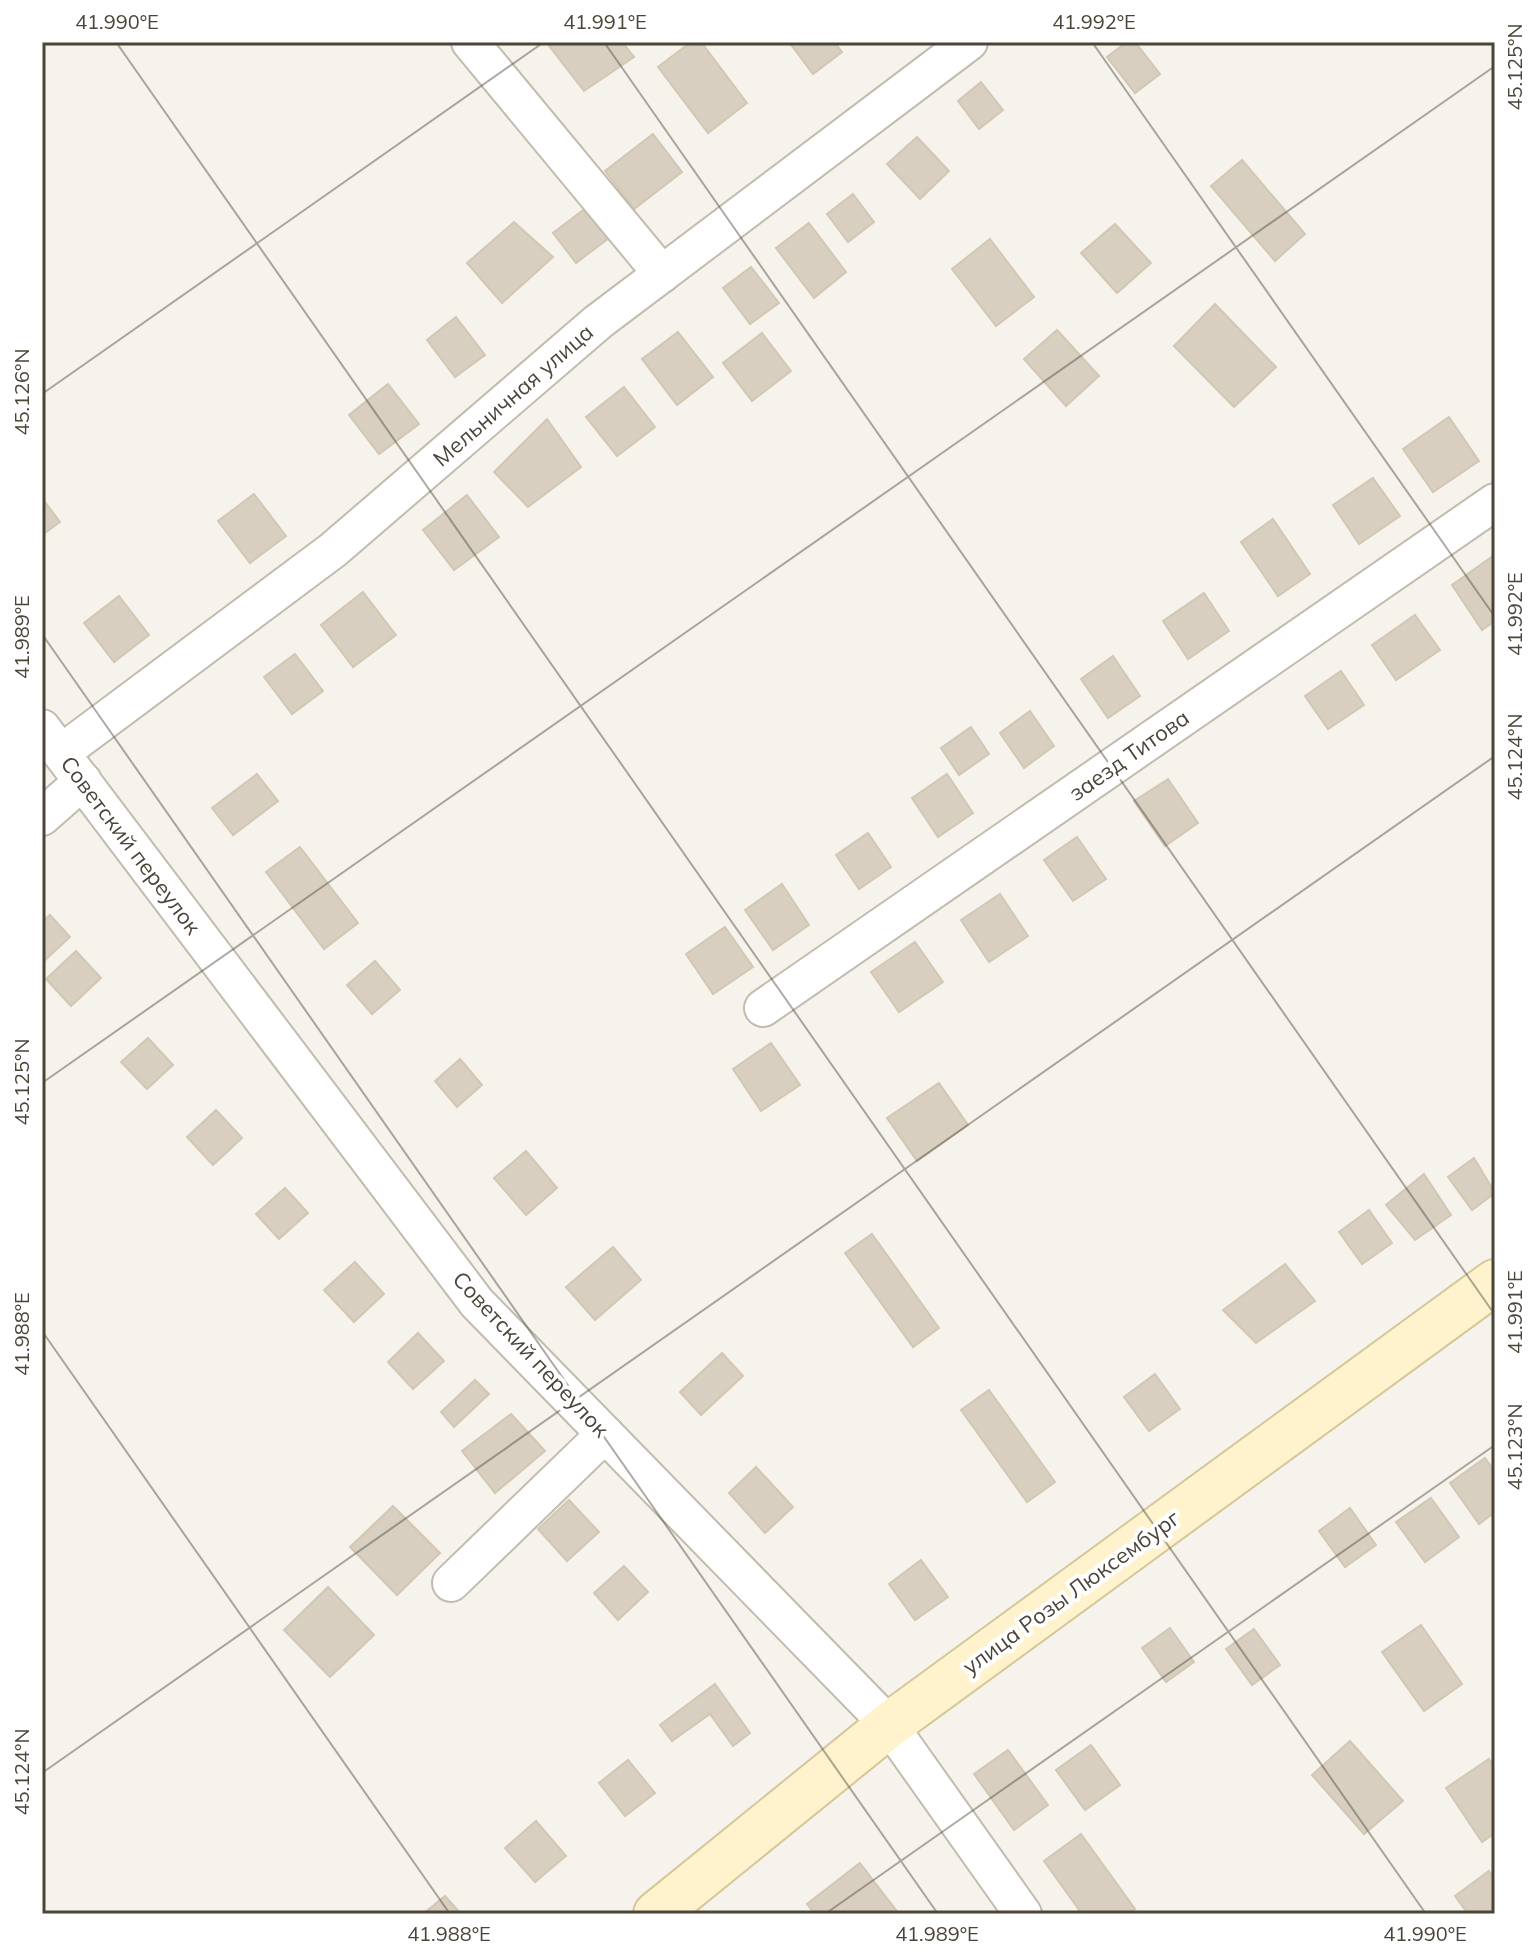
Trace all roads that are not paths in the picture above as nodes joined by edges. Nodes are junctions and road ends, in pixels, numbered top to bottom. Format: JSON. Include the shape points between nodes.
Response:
{"nodes":[{"id":1,"x":470,"y":42,"type":"edge"},
{"id":2,"x":969,"y":42,"type":"edge"},
{"id":3,"x":662,"y":274,"type":"junction"},
{"id":4,"x":1495,"y":502,"type":"edge"},
{"id":5,"x":52,"y":740,"type":"edge"},
{"id":6,"x":83,"y":781,"type":"junction"},
{"id":7,"x":42,"y":817,"type":"edge"},
{"id":8,"x":763,"y":1008,"type":"dead end"},
{"id":9,"x":1495,"y":1282,"type":"edge"},
{"id":10,"x":605,"y":1434,"type":"junction"},
{"id":11,"x":451,"y":1583,"type":"dead end"},
{"id":12,"x":889,"y":1725,"type":"junction"},
{"id":13,"x":656,"y":1914,"type":"edge"},
{"id":14,"x":1023,"y":1914,"type":"edge"}],
"edges":[{"from":1,"to":3,"type":"street"},
{"from":2,"to":3,"type":"street","name":"Мельничная улица"},
{"from":3,"to":5,"type":"street","name":"Мельничная улица","via":[[598,322],[333,550]]},
{"from":4,"to":8,"type":"street","name":"заезд Титова"},
{"from":5,"to":6,"type":"street","name":"Советский переулок"},
{"from":6,"to":7,"type":"street"},
{"from":6,"to":10,"type":"street","name":"Советский переулок","via":[[477,1303]]},
{"from":9,"to":12,"type":"main road","name":"улица Розы Люксембург"},
{"from":10,"to":11,"type":"street"},
{"from":10,"to":12,"type":"street","name":"Советский переулок"},
{"from":12,"to":13,"type":"main road","name":"улица Розы Люксембург"},
{"from":12,"to":14,"type":"street","name":"Советский переулок"}]}
